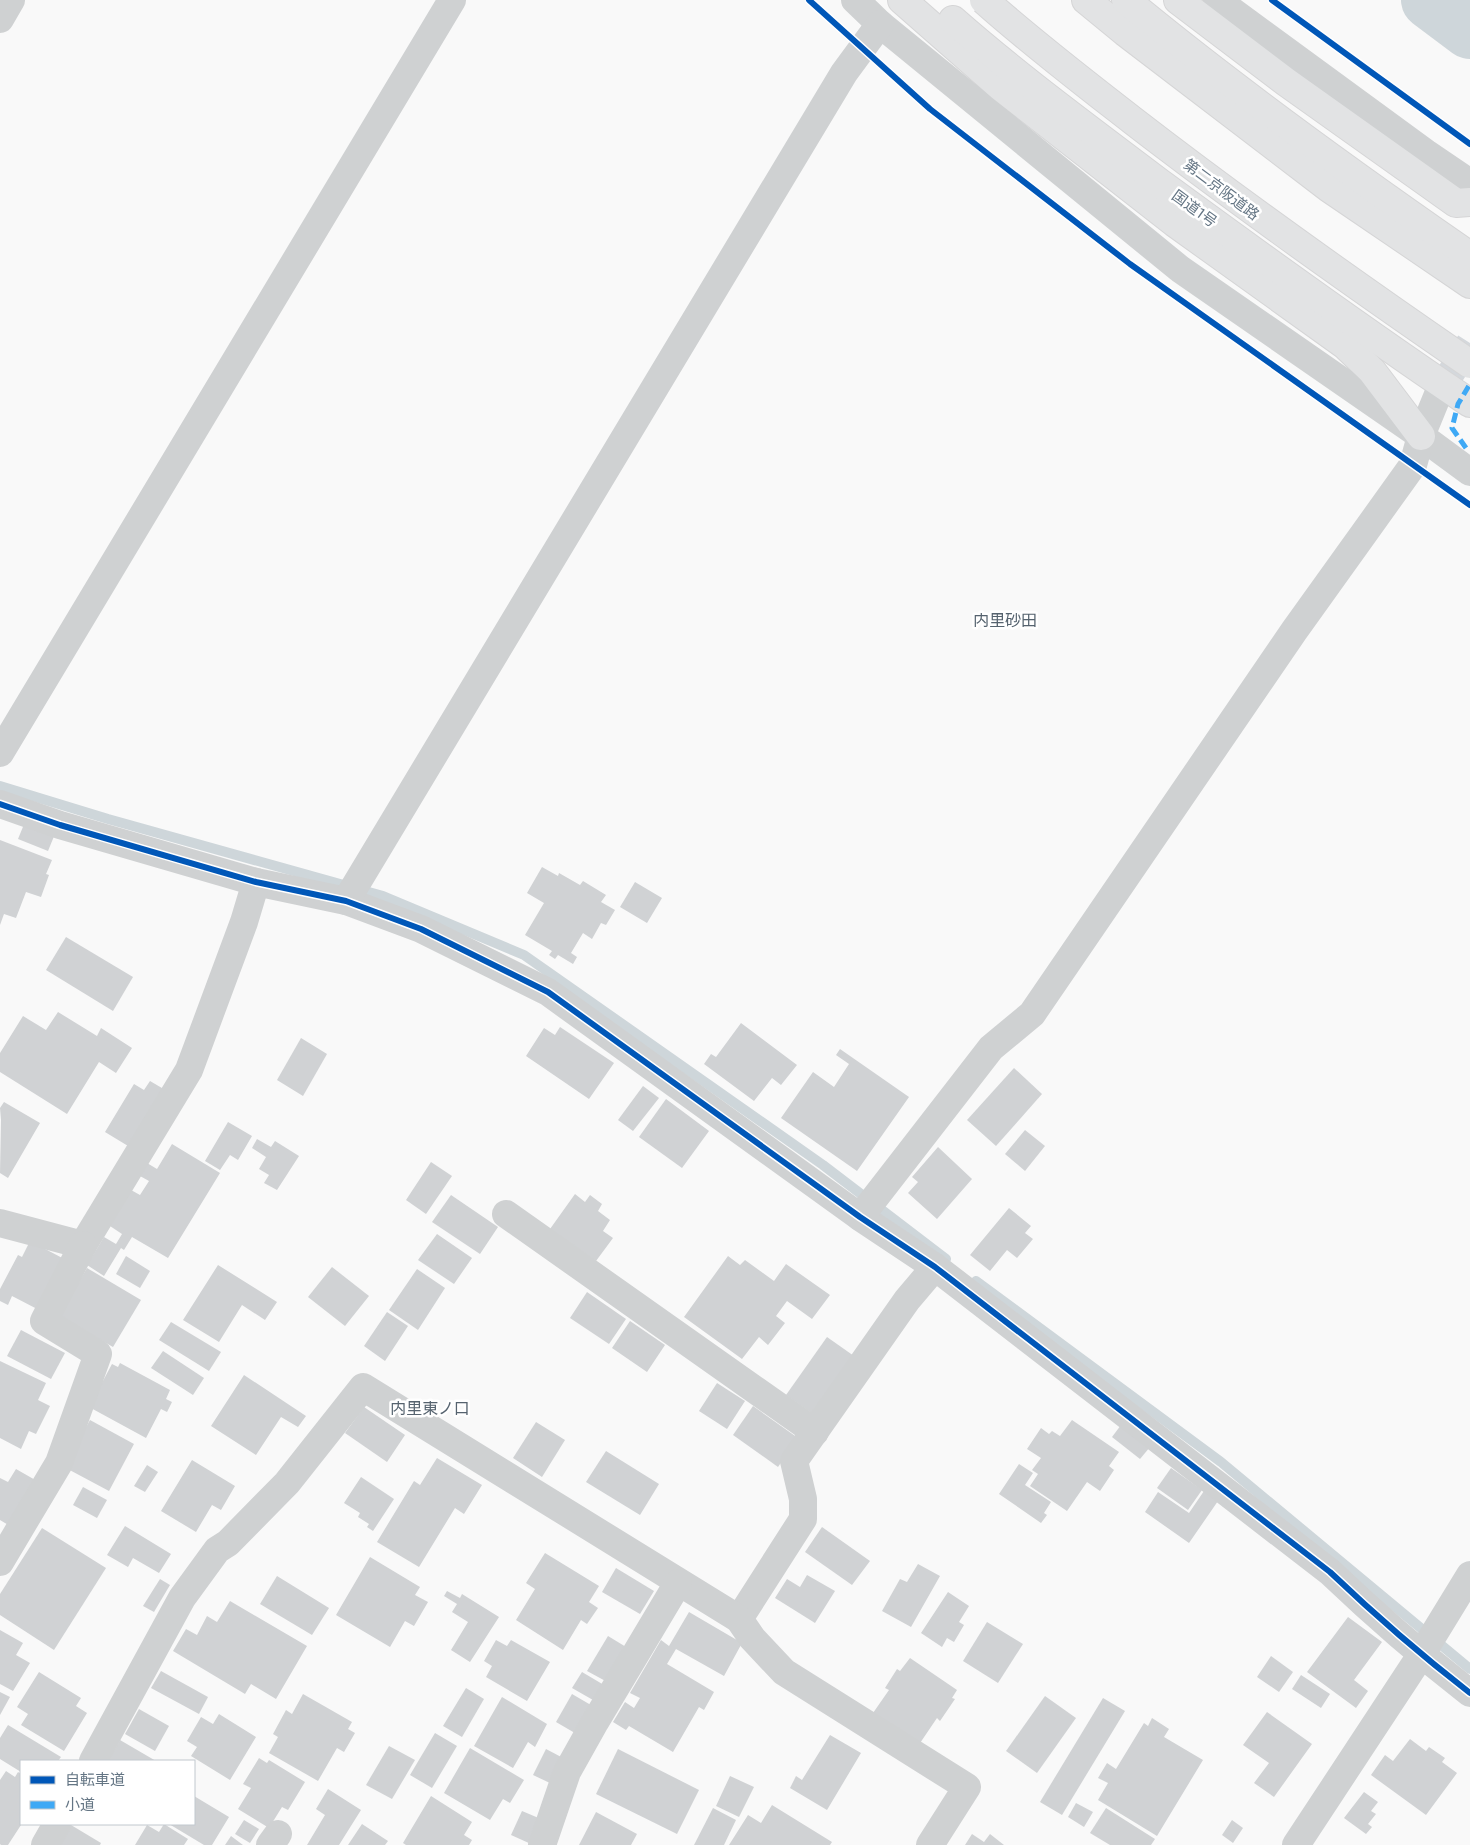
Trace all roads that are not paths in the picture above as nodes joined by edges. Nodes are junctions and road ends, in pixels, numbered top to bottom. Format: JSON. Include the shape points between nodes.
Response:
{"nodes":[{"id":1,"x":11,"y":0,"type":"edge"},
{"id":2,"x":452,"y":0,"type":"edge"},
{"id":3,"x":855,"y":0,"type":"edge"},
{"id":4,"x":902,"y":0,"type":"edge"},
{"id":5,"x":931,"y":0,"type":"edge"},
{"id":6,"x":984,"y":0,"type":"edge"},
{"id":7,"x":1086,"y":0,"type":"edge"},
{"id":8,"x":1126,"y":0,"type":"edge"},
{"id":9,"x":1178,"y":0,"type":"edge"},
{"id":10,"x":1217,"y":0,"type":"edge"},
{"id":11,"x":0,"y":19,"type":"edge"},
{"id":12,"x":880,"y":24,"type":"junction"},
{"id":13,"x":1470,"y":183,"type":"edge"},
{"id":14,"x":1470,"y":202,"type":"edge"},
{"id":15,"x":1182,"y":213,"type":"junction"},
{"id":16,"x":1470,"y":256,"type":"edge"},
{"id":17,"x":1470,"y":284,"type":"edge"},
{"id":18,"x":1470,"y":364,"type":"edge"},
{"id":19,"x":1439,"y":392,"type":"tunnel mouth"},
{"id":20,"x":1470,"y":402,"type":"edge"},
{"id":21,"x":1421,"y":436,"type":"junction"},
{"id":22,"x":1470,"y":472,"type":"edge"},
{"id":23,"x":0,"y":753,"type":"edge"},
{"id":24,"x":0,"y":804,"type":"edge"},
{"id":25,"x":256,"y":882,"type":"junction"},
{"id":26,"x":346,"y":901,"type":"junction"},
{"id":27,"x":506,"y":1214,"type":"dead end"},
{"id":28,"x":860,"y":1217,"type":"junction"},
{"id":29,"x":0,"y":1223,"type":"edge"},
{"id":30,"x":83,"y":1245,"type":"junction"},
{"id":31,"x":935,"y":1267,"type":"junction"},
{"id":32,"x":815,"y":1432,"type":"junction"},
{"id":33,"x":0,"y":1562,"type":"edge"},
{"id":34,"x":1470,"y":1574,"type":"edge"},
{"id":35,"x":678,"y":1583,"type":"junction"},
{"id":36,"x":739,"y":1619,"type":"junction"},
{"id":37,"x":1421,"y":1655,"type":"junction"},
{"id":38,"x":1470,"y":1693,"type":"edge"},
{"id":39,"x":94,"y":1760,"type":"edge"},
{"id":40,"x":56,"y":1825,"type":"edge"},
{"id":41,"x":45,"y":1845,"type":"edge"},
{"id":42,"x":542,"y":1845,"type":"edge"},
{"id":43,"x":930,"y":1845,"type":"edge"},
{"id":44,"x":1296,"y":1845,"type":"edge"}],
"edges":[{"from":1,"to":11,"type":"street"},
{"from":2,"to":23,"type":"street"},
{"from":3,"to":12,"type":"street"},
{"from":4,"to":15,"type":"highway","via":[[1001,86]]},
{"from":5,"to":15,"type":"highway","name":"国道1号"},
{"from":6,"to":18,"type":"highway","name":"第二京阪道路","bridge":true,"via":[[1184,161]]},
{"from":7,"to":17,"type":"highway","via":[[1329,188]]},
{"from":8,"to":16,"type":"highway","via":[[1264,107]]},
{"from":9,"to":14,"type":"highway","via":[[1286,82],[1456,203]]},
{"from":10,"to":13,"type":"street"},
{"from":12,"to":21,"type":"street","via":[[1180,269]]},
{"from":12,"to":26,"type":"street","via":[[844,73]]},
{"from":15,"to":20,"type":"highway","name":"国道1号"},
{"from":15,"to":21,"type":"highway","via":[[1345,345],[1372,372]]},
{"from":19,"to":21,"type":"street"},
{"from":21,"to":22,"type":"street"},
{"from":21,"to":28,"type":"street","via":[[1413,465],[1294,631],[1032,1014],[991,1048]]},
{"from":24,"to":25,"type":"street","via":[[60,825]]},
{"from":25,"to":26,"type":"street"},
{"from":25,"to":30,"type":"street","via":[[189,1070]]},
{"from":26,"to":28,"type":"street","via":[[421,929],[548,992]]},
{"from":27,"to":32,"type":"street"},
{"from":28,"to":31,"type":"street"},
{"from":29,"to":30,"type":"street"},
{"from":30,"to":33,"type":"street","via":[[44,1321],[98,1354],[59,1463]]},
{"from":31,"to":32,"type":"street","via":[[907,1300]]},
{"from":31,"to":37,"type":"street","via":[[1330,1572]]},
{"from":32,"to":36,"type":"street","via":[[794,1461],[803,1499],[803,1518]]},
{"from":34,"to":37,"type":"street"},
{"from":35,"to":36,"type":"street"},
{"from":35,"to":39,"type":"street","via":[[363,1387],[287,1483],[228,1543],[217,1550],[182,1598]]},
{"from":35,"to":42,"type":"street","via":[[567,1772]]},
{"from":36,"to":43,"type":"street","via":[[784,1672],[967,1787]]},
{"from":37,"to":38,"type":"street"},
{"from":37,"to":44,"type":"street"},
{"from":40,"to":41,"type":"street"}]}
